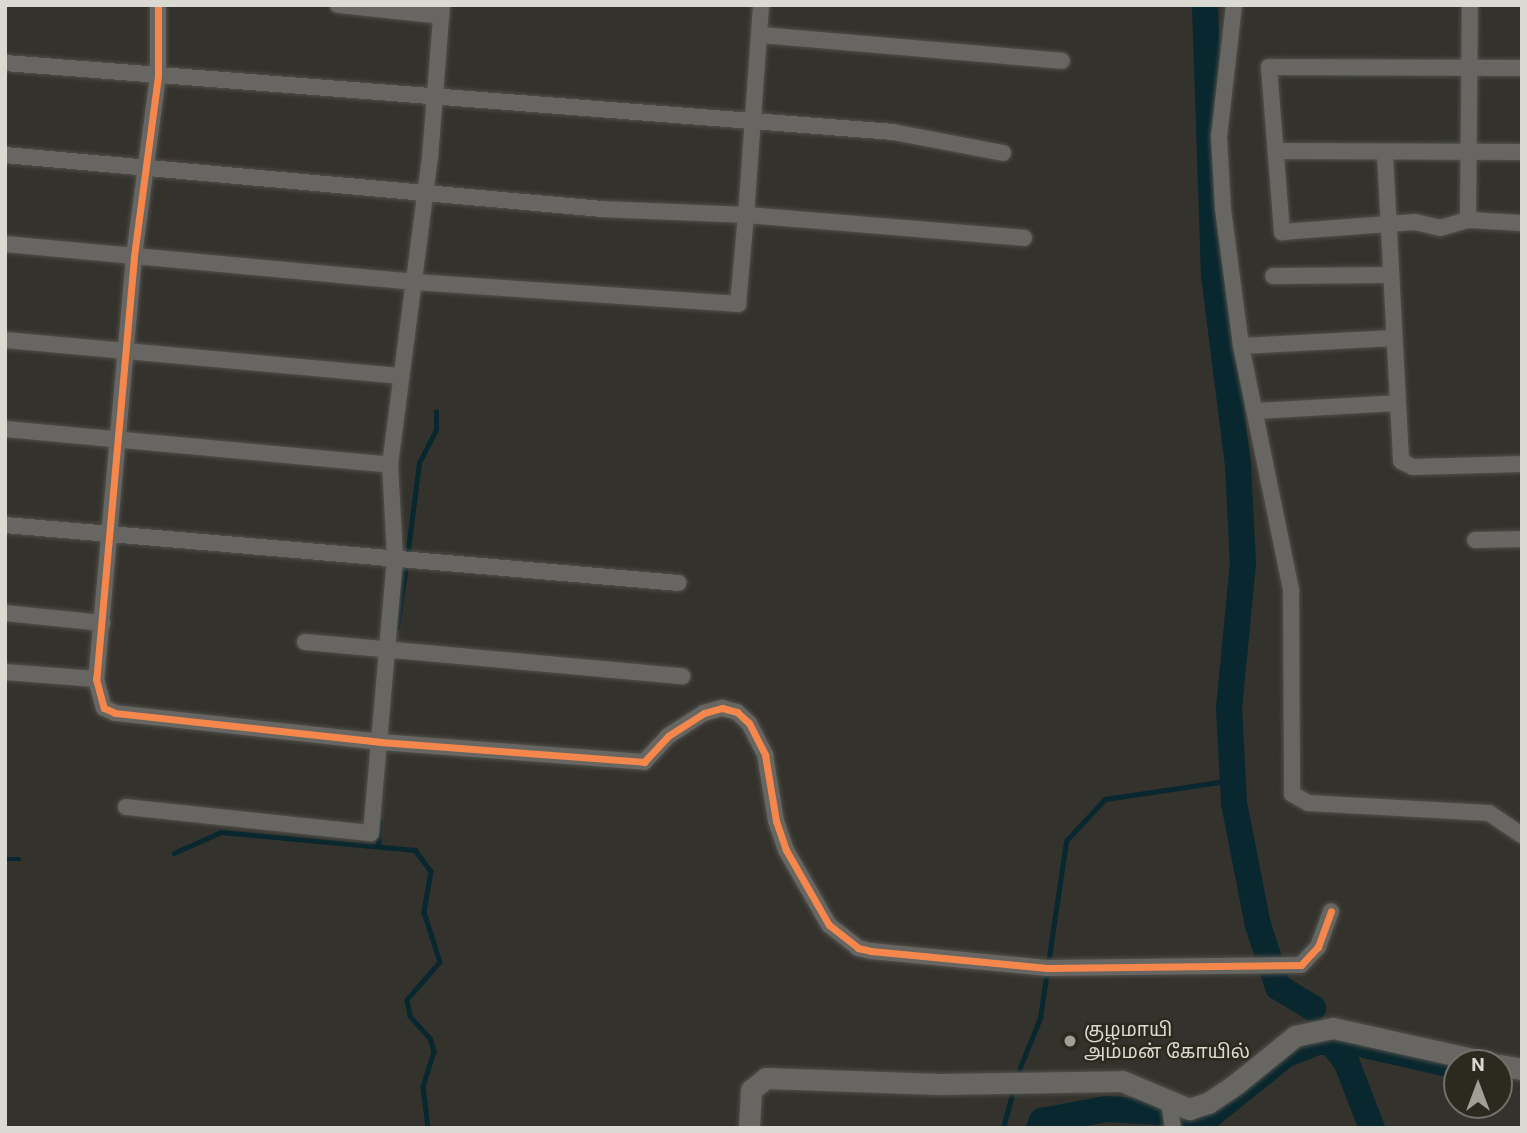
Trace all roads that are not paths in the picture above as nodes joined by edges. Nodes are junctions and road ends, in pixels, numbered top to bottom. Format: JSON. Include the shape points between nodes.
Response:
{"nodes":[{"id":1,"x":158,"y":5,"type":"edge"},
{"id":2,"x":338,"y":5,"type":"edge"},
{"id":3,"x":761,"y":5,"type":"edge"},
{"id":4,"x":1234,"y":5,"type":"edge"},
{"id":5,"x":1470,"y":5,"type":"edge"},
{"id":6,"x":442,"y":10,"type":"edge"},
{"id":7,"x":760,"y":35,"type":"junction"},
{"id":8,"x":1062,"y":61,"type":"dead end"},
{"id":9,"x":5,"y":63,"type":"edge"},
{"id":10,"x":1471,"y":67,"type":"junction"},
{"id":11,"x":1522,"y":68,"type":"edge"},
{"id":12,"x":158,"y":76,"type":"junction"},
{"id":13,"x":433,"y":100,"type":"junction"},
{"id":14,"x":753,"y":124,"type":"junction"},
{"id":15,"x":1276,"y":151,"type":"junction"},
{"id":16,"x":1472,"y":152,"type":"junction"},
{"id":17,"x":1522,"y":152,"type":"edge"},
{"id":18,"x":1003,"y":153,"type":"dead end"},
{"id":19,"x":5,"y":155,"type":"edge"},
{"id":20,"x":1385,"y":155,"type":"junction"},
{"id":21,"x":147,"y":167,"type":"junction"},
{"id":22,"x":424,"y":194,"type":"junction"},
{"id":23,"x":746,"y":215,"type":"junction"},
{"id":24,"x":1468,"y":220,"type":"junction"},
{"id":25,"x":1522,"y":223,"type":"edge"},
{"id":26,"x":1387,"y":226,"type":"junction"},
{"id":27,"x":1024,"y":238,"type":"dead end"},
{"id":28,"x":5,"y":244,"type":"edge"},
{"id":29,"x":134,"y":257,"type":"junction"},
{"id":30,"x":1388,"y":275,"type":"junction"},
{"id":31,"x":1273,"y":276,"type":"dead end"},
{"id":32,"x":415,"y":282,"type":"junction"},
{"id":33,"x":1394,"y":338,"type":"junction"},
{"id":34,"x":5,"y":340,"type":"edge"},
{"id":35,"x":1241,"y":346,"type":"junction"},
{"id":36,"x":125,"y":352,"type":"junction"},
{"id":37,"x":399,"y":376,"type":"junction"},
{"id":38,"x":1397,"y":403,"type":"junction"},
{"id":39,"x":1256,"y":411,"type":"junction"},
{"id":40,"x":5,"y":429,"type":"edge"},
{"id":41,"x":118,"y":440,"type":"junction"},
{"id":42,"x":1522,"y":464,"type":"edge"},
{"id":43,"x":390,"y":465,"type":"junction"},
{"id":44,"x":5,"y":525,"type":"edge"},
{"id":45,"x":110,"y":535,"type":"junction"},
{"id":46,"x":1522,"y":539,"type":"edge"},
{"id":47,"x":1475,"y":540,"type":"dead end"},
{"id":48,"x":395,"y":556,"type":"junction"},
{"id":49,"x":679,"y":583,"type":"dead end"},
{"id":50,"x":5,"y":613,"type":"edge"},
{"id":51,"x":102,"y":623,"type":"junction"},
{"id":52,"x":305,"y":642,"type":"dead end"},
{"id":53,"x":386,"y":648,"type":"junction"},
{"id":54,"x":5,"y":672,"type":"edge"},
{"id":55,"x":682,"y":676,"type":"dead end"},
{"id":56,"x":96,"y":679,"type":"junction"},
{"id":57,"x":380,"y":742,"type":"junction"},
{"id":58,"x":126,"y":807,"type":"dead end"},
{"id":59,"x":1522,"y":835,"type":"edge"},
{"id":60,"x":1331,"y":911,"type":"dead end"},
{"id":61,"x":1443,"y":1053,"type":"edge"},
{"id":62,"x":1169,"y":1101,"type":"junction"},
{"id":63,"x":749,"y":1128,"type":"edge"},
{"id":64,"x":1173,"y":1128,"type":"edge"}],
"edges":[{"from":1,"to":12,"type":"street"},
{"from":2,"to":6,"type":"street"},
{"from":3,"to":7,"type":"street"},
{"from":4,"to":35,"type":"street","via":[[1219,137],[1230,278]]},
{"from":5,"to":10,"type":"street"},
{"from":6,"to":13,"type":"street"},
{"from":7,"to":8,"type":"street"},
{"from":7,"to":14,"type":"street"},
{"from":9,"to":12,"type":"street"},
{"from":10,"to":11,"type":"street"},
{"from":10,"to":15,"type":"street","via":[[1269,67]]},
{"from":10,"to":16,"type":"street"},
{"from":12,"to":13,"type":"street"},
{"from":12,"to":21,"type":"street"},
{"from":13,"to":14,"type":"street"},
{"from":13,"to":22,"type":"street"},
{"from":14,"to":18,"type":"street","via":[[893,132]]},
{"from":14,"to":23,"type":"street"},
{"from":15,"to":20,"type":"street"},
{"from":15,"to":26,"type":"street","via":[[1282,232]]},
{"from":16,"to":17,"type":"street"},
{"from":16,"to":20,"type":"street"},
{"from":16,"to":24,"type":"street"},
{"from":19,"to":21,"type":"street"},
{"from":20,"to":26,"type":"street"},
{"from":21,"to":22,"type":"street"},
{"from":21,"to":29,"type":"street"},
{"from":22,"to":23,"type":"street"},
{"from":22,"to":32,"type":"street"},
{"from":23,"to":27,"type":"street"},
{"from":23,"to":32,"type":"street","via":[[738,304]]},
{"from":24,"to":25,"type":"street"},
{"from":24,"to":26,"type":"street","via":[[1440,228],[1415,222]]},
{"from":26,"to":30,"type":"street"},
{"from":28,"to":29,"type":"street"},
{"from":29,"to":32,"type":"street"},
{"from":29,"to":36,"type":"street"},
{"from":30,"to":31,"type":"street"},
{"from":30,"to":33,"type":"street"},
{"from":32,"to":37,"type":"street"},
{"from":33,"to":35,"type":"street"},
{"from":33,"to":38,"type":"street"},
{"from":34,"to":36,"type":"street"},
{"from":35,"to":39,"type":"street"},
{"from":36,"to":37,"type":"street"},
{"from":36,"to":41,"type":"street"},
{"from":37,"to":43,"type":"street"},
{"from":38,"to":39,"type":"street"},
{"from":38,"to":42,"type":"street","via":[[1401,461],[1406,465]]},
{"from":39,"to":59,"type":"street","via":[[1291,590],[1292,794],[1308,803],[1489,813]]},
{"from":40,"to":41,"type":"street"},
{"from":41,"to":43,"type":"street"},
{"from":41,"to":45,"type":"street"},
{"from":43,"to":48,"type":"street"},
{"from":44,"to":45,"type":"street"},
{"from":45,"to":48,"type":"street"},
{"from":45,"to":51,"type":"street"},
{"from":46,"to":47,"type":"street"},
{"from":48,"to":49,"type":"street"},
{"from":48,"to":53,"type":"street"},
{"from":50,"to":51,"type":"street"},
{"from":51,"to":56,"type":"street"},
{"from":52,"to":53,"type":"street"},
{"from":53,"to":55,"type":"street"},
{"from":53,"to":57,"type":"street"},
{"from":54,"to":56,"type":"street"},
{"from":56,"to":57,"type":"street","via":[[98,698],[104,708],[115,713]]},
{"from":57,"to":58,"type":"street","via":[[371,832]]},
{"from":57,"to":60,"type":"street","via":[[644,762],[668,736],[704,713],[722,708],[737,712],[749,723],[765,755],[776,821],[786,850],[829,925],[858,948],[1047,968],[1301,965],[1318,947]]},
{"from":61,"to":62,"type":"street","via":[[1333,1028],[1282,1044],[1208,1103],[1189,1109]]},
{"from":62,"to":63,"type":"street","via":[[1122,1081],[977,1084],[766,1078],[751,1090]]},
{"from":62,"to":64,"type":"street"}]}
